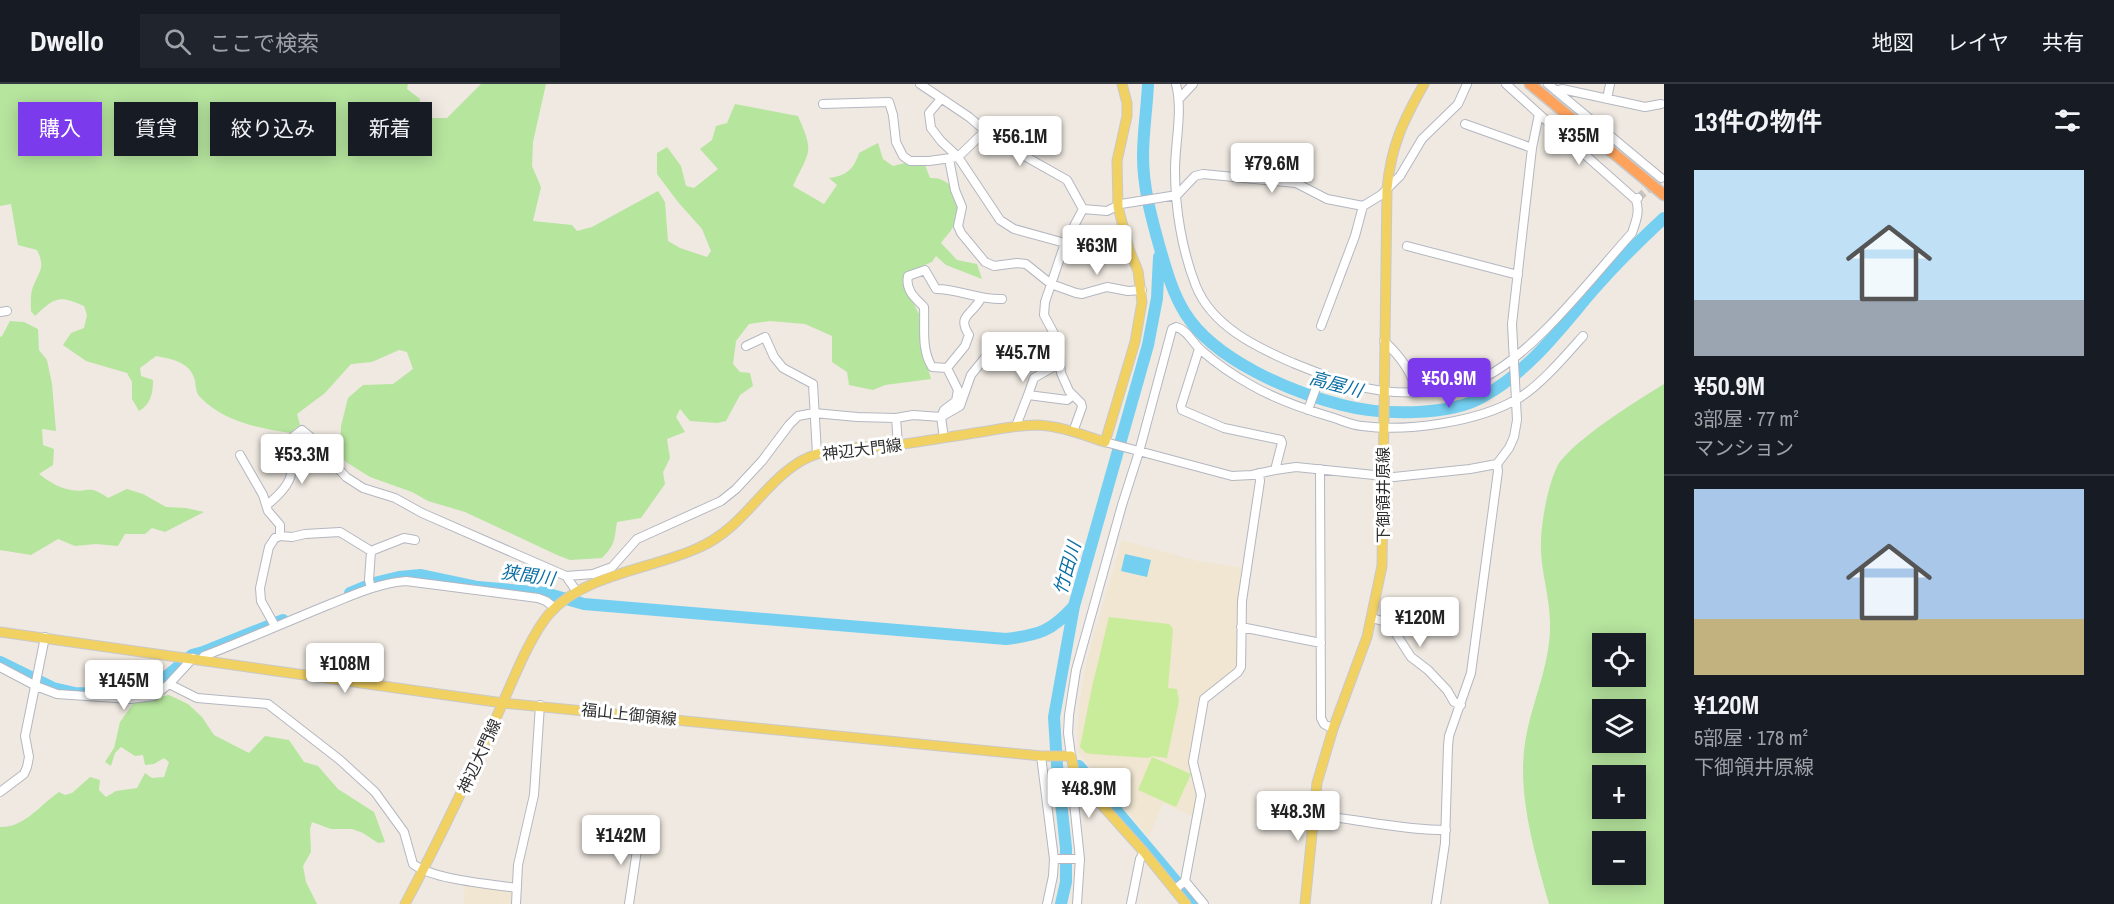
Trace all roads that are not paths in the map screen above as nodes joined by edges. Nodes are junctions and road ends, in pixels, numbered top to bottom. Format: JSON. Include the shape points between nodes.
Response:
{"nodes":[{"id":1,"x":920,"y":84,"type":"edge"},
{"id":2,"x":1122,"y":84,"type":"edge"},
{"id":3,"x":1176,"y":84,"type":"edge"},
{"id":4,"x":1193,"y":84,"type":"edge"},
{"id":5,"x":1424,"y":84,"type":"edge"},
{"id":6,"x":1467,"y":84,"type":"edge"},
{"id":7,"x":1506,"y":84,"type":"edge"},
{"id":8,"x":1530,"y":84,"type":"edge"},
{"id":9,"x":1548,"y":84,"type":"edge"},
{"id":10,"x":1610,"y":84,"type":"edge"},
{"id":11,"x":1556,"y":91,"type":"junction"},
{"id":12,"x":941,"y":99,"type":"junction"},
{"id":13,"x":1179,"y":99,"type":"junction"},
{"id":14,"x":1607,"y":99,"type":"junction"},
{"id":15,"x":823,"y":104,"type":"dead end"},
{"id":16,"x":1661,"y":104,"type":"dead end"},
{"id":17,"x":1539,"y":114,"type":"junction"},
{"id":18,"x":1465,"y":124,"type":"dead end"},
{"id":19,"x":986,"y":131,"type":"junction"},
{"id":20,"x":1532,"y":148,"type":"junction"},
{"id":21,"x":958,"y":157,"type":"junction"},
{"id":22,"x":949,"y":159,"type":"junction"},
{"id":23,"x":1662,"y":179,"type":"edge"},
{"id":24,"x":1387,"y":189,"type":"junction"},
{"id":25,"x":1664,"y":195,"type":"edge"},
{"id":26,"x":1176,"y":196,"type":"junction"},
{"id":27,"x":1120,"y":206,"type":"junction"},
{"id":28,"x":1363,"y":206,"type":"junction"},
{"id":29,"x":1083,"y":209,"type":"junction"},
{"id":30,"x":1065,"y":243,"type":"junction"},
{"id":31,"x":1407,"y":246,"type":"dead end"},
{"id":32,"x":1518,"y":275,"type":"junction"},
{"id":33,"x":1051,"y":284,"type":"junction"},
{"id":34,"x":1142,"y":290,"type":"junction"},
{"id":35,"x":981,"y":298,"type":"junction"},
{"id":36,"x":1002,"y":299,"type":"dead end"},
{"id":37,"x":1321,"y":326,"type":"dead end"},
{"id":38,"x":1583,"y":336,"type":"dead end"},
{"id":39,"x":1384,"y":341,"type":"junction"},
{"id":40,"x":746,"y":345,"type":"dead end"},
{"id":41,"x":1199,"y":349,"type":"junction"},
{"id":42,"x":988,"y":354,"type":"dead end"},
{"id":43,"x":1514,"y":359,"type":"junction"},
{"id":44,"x":1060,"y":366,"type":"junction"},
{"id":45,"x":947,"y":368,"type":"junction"},
{"id":46,"x":1320,"y":377,"type":"junction"},
{"id":47,"x":1416,"y":391,"type":"junction"},
{"id":48,"x":1384,"y":392,"type":"junction"},
{"id":49,"x":1028,"y":395,"type":"junction"},
{"id":50,"x":1072,"y":396,"type":"junction"},
{"id":51,"x":1517,"y":398,"type":"junction"},
{"id":52,"x":1308,"y":408,"type":"junction"},
{"id":53,"x":814,"y":413,"type":"junction"},
{"id":54,"x":941,"y":417,"type":"junction"},
{"id":55,"x":896,"y":418,"type":"junction"},
{"id":56,"x":1016,"y":426,"type":"junction"},
{"id":57,"x":1383,"y":426,"type":"junction"},
{"id":58,"x":1073,"y":432,"type":"junction"},
{"id":59,"x":944,"y":438,"type":"junction"},
{"id":60,"x":1107,"y":443,"type":"junction"},
{"id":61,"x":898,"y":445,"type":"junction"},
{"id":62,"x":1138,"y":451,"type":"junction"},
{"id":63,"x":817,"y":454,"type":"junction"},
{"id":64,"x":240,"y":455,"type":"dead end"},
{"id":65,"x":1497,"y":464,"type":"junction"},
{"id":66,"x":1320,"y":469,"type":"junction"},
{"id":67,"x":1275,"y":470,"type":"junction"},
{"id":68,"x":1259,"y":473,"type":"junction"},
{"id":69,"x":1383,"y":476,"type":"junction"},
{"id":70,"x":267,"y":505,"type":"junction"},
{"id":71,"x":280,"y":536,"type":"junction"},
{"id":72,"x":415,"y":540,"type":"dead end"},
{"id":73,"x":371,"y":551,"type":"junction"},
{"id":74,"x":566,"y":576,"type":"junction"},
{"id":75,"x":370,"y":584,"type":"junction"},
{"id":76,"x":575,"y":593,"type":"junction"},
{"id":77,"x":557,"y":606,"type":"junction"},
{"id":78,"x":1372,"y":618,"type":"junction"},
{"id":79,"x":274,"y":623,"type":"junction"},
{"id":80,"x":1241,"y":627,"type":"junction"},
{"id":81,"x":0,"y":632,"type":"edge"},
{"id":82,"x":45,"y":638,"type":"junction"},
{"id":83,"x":1321,"y":643,"type":"junction"},
{"id":84,"x":192,"y":658,"type":"junction"},
{"id":85,"x":0,"y":668,"type":"edge"},
{"id":86,"x":36,"y":682,"type":"junction"},
{"id":87,"x":169,"y":684,"type":"junction"},
{"id":88,"x":503,"y":703,"type":"junction"},
{"id":89,"x":540,"y":705,"type":"junction"},
{"id":90,"x":1461,"y":705,"type":"junction"},
{"id":91,"x":1333,"y":729,"type":"junction"},
{"id":92,"x":1043,"y":756,"type":"junction"},
{"id":93,"x":1069,"y":756,"type":"junction"},
{"id":94,"x":1076,"y":775,"type":"junction"},
{"id":95,"x":0,"y":792,"type":"edge"},
{"id":96,"x":1314,"y":815,"type":"junction"},
{"id":97,"x":640,"y":830,"type":"dead end"},
{"id":98,"x":1446,"y":830,"type":"junction"},
{"id":99,"x":1144,"y":852,"type":"junction"},
{"id":100,"x":1055,"y":859,"type":"junction"},
{"id":101,"x":1079,"y":860,"type":"junction"},
{"id":102,"x":424,"y":870,"type":"junction"},
{"id":103,"x":1184,"y":881,"type":"junction"},
{"id":104,"x":518,"y":888,"type":"junction"},
{"id":105,"x":1175,"y":889,"type":"junction"},
{"id":106,"x":405,"y":904,"type":"edge"},
{"id":107,"x":516,"y":904,"type":"edge"},
{"id":108,"x":628,"y":904,"type":"edge"},
{"id":109,"x":1047,"y":904,"type":"edge"},
{"id":110,"x":1077,"y":904,"type":"edge"},
{"id":111,"x":1131,"y":904,"type":"edge"},
{"id":112,"x":1186,"y":904,"type":"edge"},
{"id":113,"x":1204,"y":904,"type":"edge"},
{"id":114,"x":1305,"y":904,"type":"edge"},
{"id":115,"x":1436,"y":904,"type":"edge"}],
"edges":[{"from":1,"to":12,"type":"street"},
{"from":2,"to":27,"type":"main road","via":[[1127,116],[1116,161]]},
{"from":3,"to":13,"type":"street"},
{"from":4,"to":13,"type":"street"},
{"from":5,"to":24,"type":"main road","name":"下御領井原線","via":[[1396,138]]},
{"from":6,"to":24,"type":"street","via":[[1458,104],[1422,140],[1400,176]]},
{"from":7,"to":17,"type":"street"},
{"from":8,"to":25,"type":"highway"},
{"from":9,"to":11,"type":"street"},
{"from":10,"to":14,"type":"street"},
{"from":11,"to":14,"type":"street"},
{"from":11,"to":23,"type":"street"},
{"from":12,"to":19,"type":"street"},
{"from":12,"to":21,"type":"street","via":[[929,113],[931,129]]},
{"from":13,"to":26,"type":"street"},
{"from":14,"to":16,"type":"street","via":[[1645,107]]},
{"from":15,"to":22,"type":"street","via":[[889,102],[896,142],[903,156],[910,161]]},
{"from":17,"to":20,"type":"street"},
{"from":17,"to":43,"type":"street","via":[[1637,199],[1638,212],[1632,233]]},
{"from":18,"to":20,"type":"street"},
{"from":19,"to":21,"type":"street"},
{"from":19,"to":29,"type":"street","via":[[1067,180]]},
{"from":20,"to":32,"type":"street"},
{"from":21,"to":22,"type":"street"},
{"from":21,"to":30,"type":"street","via":[[1006,225]]},
{"from":22,"to":33,"type":"street","via":[[962,207],[958,226],[977,254],[994,266],[1026,264]]},
{"from":24,"to":28,"type":"street"},
{"from":24,"to":39,"type":"main road","name":"下御領井原線"},
{"from":26,"to":27,"type":"street"},
{"from":26,"to":28,"type":"street","via":[[1195,176],[1203,174],[1296,183],[1327,199]]},
{"from":26,"to":46,"type":"street","via":[[1188,261],[1209,310],[1245,339]]},
{"from":27,"to":29,"type":"street","via":[[1099,212]]},
{"from":27,"to":34,"type":"main road"},
{"from":28,"to":37,"type":"street"},
{"from":29,"to":30,"type":"street"},
{"from":30,"to":33,"type":"street"},
{"from":31,"to":32,"type":"street"},
{"from":32,"to":43,"type":"street","via":[[1512,324]]},
{"from":33,"to":34,"type":"street","via":[[1082,294],[1107,287]]},
{"from":33,"to":44,"type":"street","via":[[1044,315],[1058,340]]},
{"from":34,"to":60,"type":"main road","via":[[1135,342]]},
{"from":35,"to":36,"type":"street"},
{"from":35,"to":45,"type":"street","via":[[963,321],[969,335],[967,344]]},
{"from":35,"to":45,"type":"street","via":[[957,290],[936,289],[925,270],[908,276],[910,292],[924,307],[924,344],[929,361],[932,367]]},
{"from":38,"to":51,"type":"street","via":[[1561,361]]},
{"from":39,"to":47,"type":"street","via":[[1401,359]]},
{"from":39,"to":48,"type":"main road","name":"下御領井原線"},
{"from":40,"to":53,"type":"street","via":[[765,337],[783,368],[813,384]]},
{"from":41,"to":52,"type":"street","via":[[1253,387]]},
{"from":41,"to":62,"type":"street","via":[[1183,329],[1172,329]]},
{"from":41,"to":67,"type":"street","via":[[1182,410],[1224,428],[1281,440]]},
{"from":42,"to":54,"type":"street","via":[[970,375],[960,406]]},
{"from":43,"to":47,"type":"street","via":[[1470,383]]},
{"from":43,"to":51,"type":"street"},
{"from":44,"to":49,"type":"street","via":[[1034,378]]},
{"from":44,"to":50,"type":"street"},
{"from":45,"to":54,"type":"street","via":[[958,390],[956,401]]},
{"from":46,"to":48,"type":"street"},
{"from":46,"to":52,"type":"street"},
{"from":47,"to":48,"type":"street"},
{"from":48,"to":57,"type":"main road","name":"下御領井原線"},
{"from":49,"to":50,"type":"street","via":[[1066,400]]},
{"from":49,"to":56,"type":"street"},
{"from":50,"to":58,"type":"street","via":[[1082,407]]},
{"from":51,"to":57,"type":"street","via":[[1478,416],[1414,426]]},
{"from":51,"to":65,"type":"street","via":[[1514,437]]},
{"from":52,"to":57,"type":"street","via":[[1356,425]]},
{"from":53,"to":55,"type":"street"},
{"from":53,"to":63,"type":"street"},
{"from":53,"to":74,"type":"street","via":[[794,419],[762,460],[721,501],[637,538],[612,567],[593,574]]},
{"from":54,"to":55,"type":"street"},
{"from":54,"to":59,"type":"street"},
{"from":55,"to":61,"type":"street"},
{"from":56,"to":58,"type":"main road","name":"神辺大門線","via":[[1052,426]]},
{"from":56,"to":59,"type":"main road","name":"神辺大門線"},
{"from":57,"to":69,"type":"main road","name":"下御領井原線"},
{"from":58,"to":60,"type":"main road","name":"神辺大門線"},
{"from":59,"to":61,"type":"main road","name":"神辺大門線"},
{"from":60,"to":62,"type":"street"},
{"from":61,"to":63,"type":"main road","name":"神辺大門線"},
{"from":62,"to":68,"type":"street","via":[[1225,475]]},
{"from":62,"to":93,"type":"street","via":[[1076,670],[1069,715]]},
{"from":63,"to":76,"type":"main road","name":"神辺大門線","via":[[792,467],[746,515],[715,540]]},
{"from":64,"to":70,"type":"street"},
{"from":65,"to":69,"type":"street","via":[[1414,476]]},
{"from":65,"to":90,"type":"street","via":[[1477,634]]},
{"from":66,"to":67,"type":"street"},
{"from":66,"to":69,"type":"street"},
{"from":66,"to":83,"type":"street"},
{"from":67,"to":68,"type":"street"},
{"from":68,"to":80,"type":"street"},
{"from":69,"to":78,"type":"main road","name":"下御領井原線","via":[[1382,566]]},
{"from":70,"to":71,"type":"street","via":[[280,525]]},
{"from":70,"to":74,"type":"street","via":[[288,485],[293,465],[289,440],[302,430],[330,453],[346,477],[363,488],[402,501]]},
{"from":71,"to":73,"type":"street","via":[[340,532]]},
{"from":71,"to":79,"type":"street","via":[[269,547],[260,588],[261,601]]},
{"from":72,"to":73,"type":"street","via":[[404,538]]},
{"from":73,"to":75,"type":"street"},
{"from":74,"to":76,"type":"street"},
{"from":75,"to":77,"type":"street","via":[[406,581],[538,598]]},
{"from":75,"to":79,"type":"street"},
{"from":76,"to":77,"type":"main road","name":"神辺大門線"},
{"from":77,"to":88,"type":"main road","name":"神辺大門線","via":[[525,656]]},
{"from":78,"to":90,"type":"street","via":[[1389,623],[1411,657]]},
{"from":78,"to":91,"type":"main road","name":"下御領井原線"},
{"from":79,"to":84,"type":"street"},
{"from":80,"to":83,"type":"street"},
{"from":80,"to":103,"type":"street","via":[[1241,667],[1204,699],[1193,762],[1201,795]]},
{"from":81,"to":82,"type":"main road","name":"福山上御領線"},
{"from":82,"to":84,"type":"main road","name":"福山上御領線"},
{"from":82,"to":86,"type":"street"},
{"from":83,"to":91,"type":"street","via":[[1321,718]]},
{"from":84,"to":87,"type":"street"},
{"from":84,"to":88,"type":"main road","name":"福山上御領線"},
{"from":85,"to":86,"type":"street"},
{"from":86,"to":87,"type":"street","via":[[57,694],[130,699],[154,696]]},
{"from":86,"to":95,"type":"street","via":[[25,736],[27,767],[24,774]]},
{"from":87,"to":102,"type":"street","via":[[197,698],[268,704],[375,792],[404,832],[413,864]]},
{"from":88,"to":89,"type":"main road","name":"福山上御領線"},
{"from":88,"to":102,"type":"main road","name":"神辺大門線"},
{"from":89,"to":92,"type":"main road","name":"福山上御領線"},
{"from":89,"to":104,"type":"street","via":[[534,795],[518,866]]},
{"from":90,"to":98,"type":"street","via":[[1449,736]]},
{"from":91,"to":96,"type":"main road","name":"下御領井原線","via":[[1317,783]]},
{"from":92,"to":93,"type":"main road","name":"福山上御領線"},
{"from":92,"to":100,"type":"street"},
{"from":93,"to":94,"type":"main road"},
{"from":94,"to":99,"type":"main road"},
{"from":94,"to":101,"type":"street","via":[[1073,793]]},
{"from":96,"to":98,"type":"street","via":[[1409,829]]},
{"from":96,"to":114,"type":"main road","name":"下御領井原線"},
{"from":97,"to":108,"type":"street"},
{"from":98,"to":115,"type":"street"},
{"from":99,"to":105,"type":"main road"},
{"from":99,"to":111,"type":"street"},
{"from":100,"to":101,"type":"street"},
{"from":100,"to":109,"type":"street"},
{"from":101,"to":110,"type":"street"},
{"from":102,"to":104,"type":"street"},
{"from":102,"to":106,"type":"main road","name":"神辺大門線"},
{"from":103,"to":105,"type":"street"},
{"from":103,"to":113,"type":"street"},
{"from":104,"to":107,"type":"street"},
{"from":105,"to":112,"type":"main road"}]}
